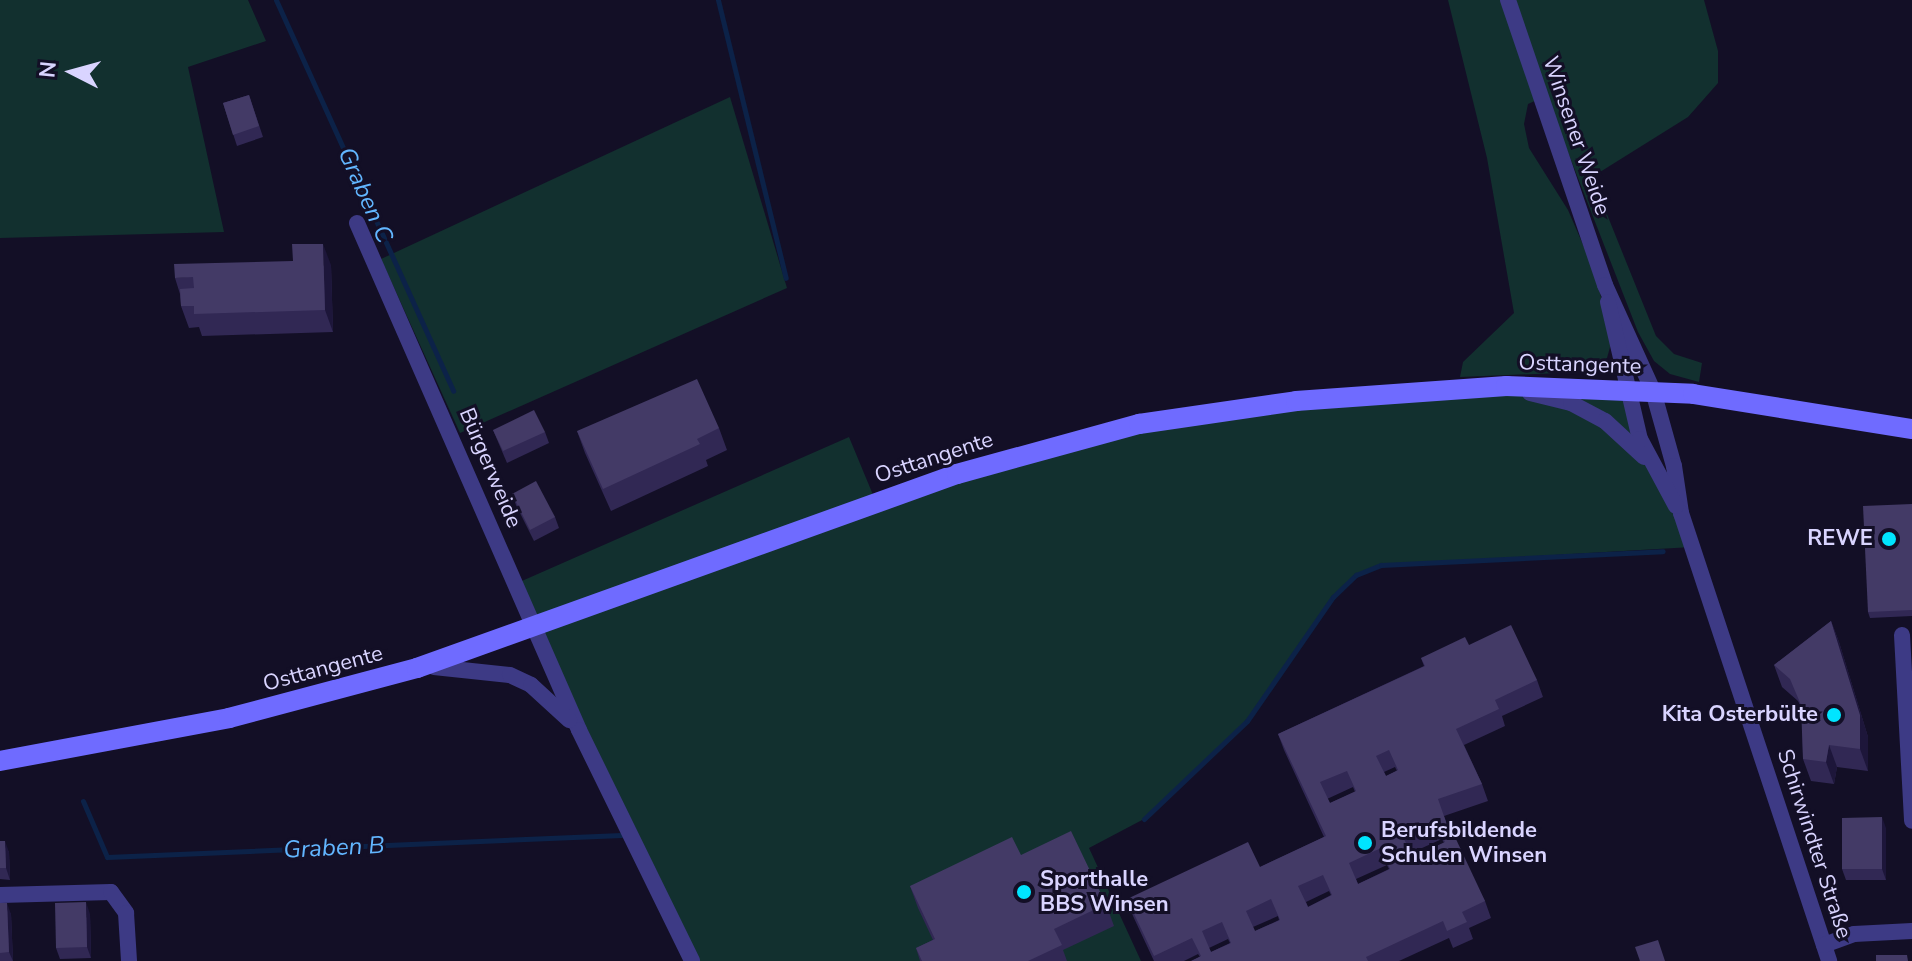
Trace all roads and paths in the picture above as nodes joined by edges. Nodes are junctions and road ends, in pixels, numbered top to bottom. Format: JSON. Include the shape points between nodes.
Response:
{"nodes":[{"id":1,"x":1508,"y":0,"type":"edge"},
{"id":2,"x":357,"y":223,"type":"dead end"},
{"id":3,"x":1605,"y":285,"type":"junction"},
{"id":4,"x":1506,"y":386,"type":"junction"},
{"id":5,"x":1627,"y":389,"type":"junction"},
{"id":6,"x":1653,"y":391,"type":"junction"},
{"id":7,"x":1912,"y":429,"type":"edge"},
{"id":8,"x":1652,"y":466,"type":"junction"},
{"id":9,"x":1681,"y":513,"type":"junction"},
{"id":10,"x":533,"y":628,"type":"junction"},
{"id":11,"x":1902,"y":635,"type":"dead end"},
{"id":12,"x":417,"y":668,"type":"junction"},
{"id":13,"x":579,"y":730,"type":"junction"},
{"id":14,"x":0,"y":761,"type":"edge"},
{"id":15,"x":1912,"y":821,"type":"edge"},
{"id":16,"x":0,"y":895,"type":"edge"},
{"id":17,"x":1912,"y":931,"type":"edge"},
{"id":18,"x":1826,"y":953,"type":"edge"},
{"id":19,"x":129,"y":961,"type":"edge"},
{"id":20,"x":692,"y":961,"type":"edge"}],
"edges":[{"from":1,"to":3,"type":"street","name":"Winsener Weide"},
{"from":2,"to":10,"type":"street","name":"Bürgerweide"},
{"from":3,"to":5,"type":"street","name":"Winsener Weide"},
{"from":3,"to":6,"type":"street","name":"Winsener Weide"},
{"from":4,"to":5,"type":"main road","name":"Osttangente"},
{"from":4,"to":8,"type":"street","name":"Schirwindter Straße","via":[[1571,403],[1605,421]]},
{"from":4,"to":10,"type":"main road","name":"Osttangente","via":[[1296,401],[1139,424],[957,474]]},
{"from":5,"to":6,"type":"main road","name":"Osttangente"},
{"from":5,"to":8,"type":"street","name":"Schirwindter Straße"},
{"from":6,"to":7,"type":"main road","name":"Osttangente","via":[[1769,402]]},
{"from":6,"to":9,"type":"street","name":"Schirwindter Straße"},
{"from":8,"to":9,"type":"street","name":"Schirwindter Straße"},
{"from":9,"to":18,"type":"street","name":"Schirwindter Straße"},
{"from":10,"to":12,"type":"main road","name":"Osttangente"},
{"from":10,"to":13,"type":"street","name":"Bürgerweide"},
{"from":11,"to":15,"type":"street"},
{"from":12,"to":13,"type":"street","name":"Bürgerweide","via":[[458,666],[510,675],[531,685]]},
{"from":12,"to":14,"type":"main road","name":"Osttangente","via":[[229,718]]},
{"from":13,"to":20,"type":"street","name":"Bürgerweide"},
{"from":16,"to":19,"type":"street","via":[[111,892],[126,913]]},
{"from":17,"to":18,"type":"street","via":[[1854,934]]}]}
